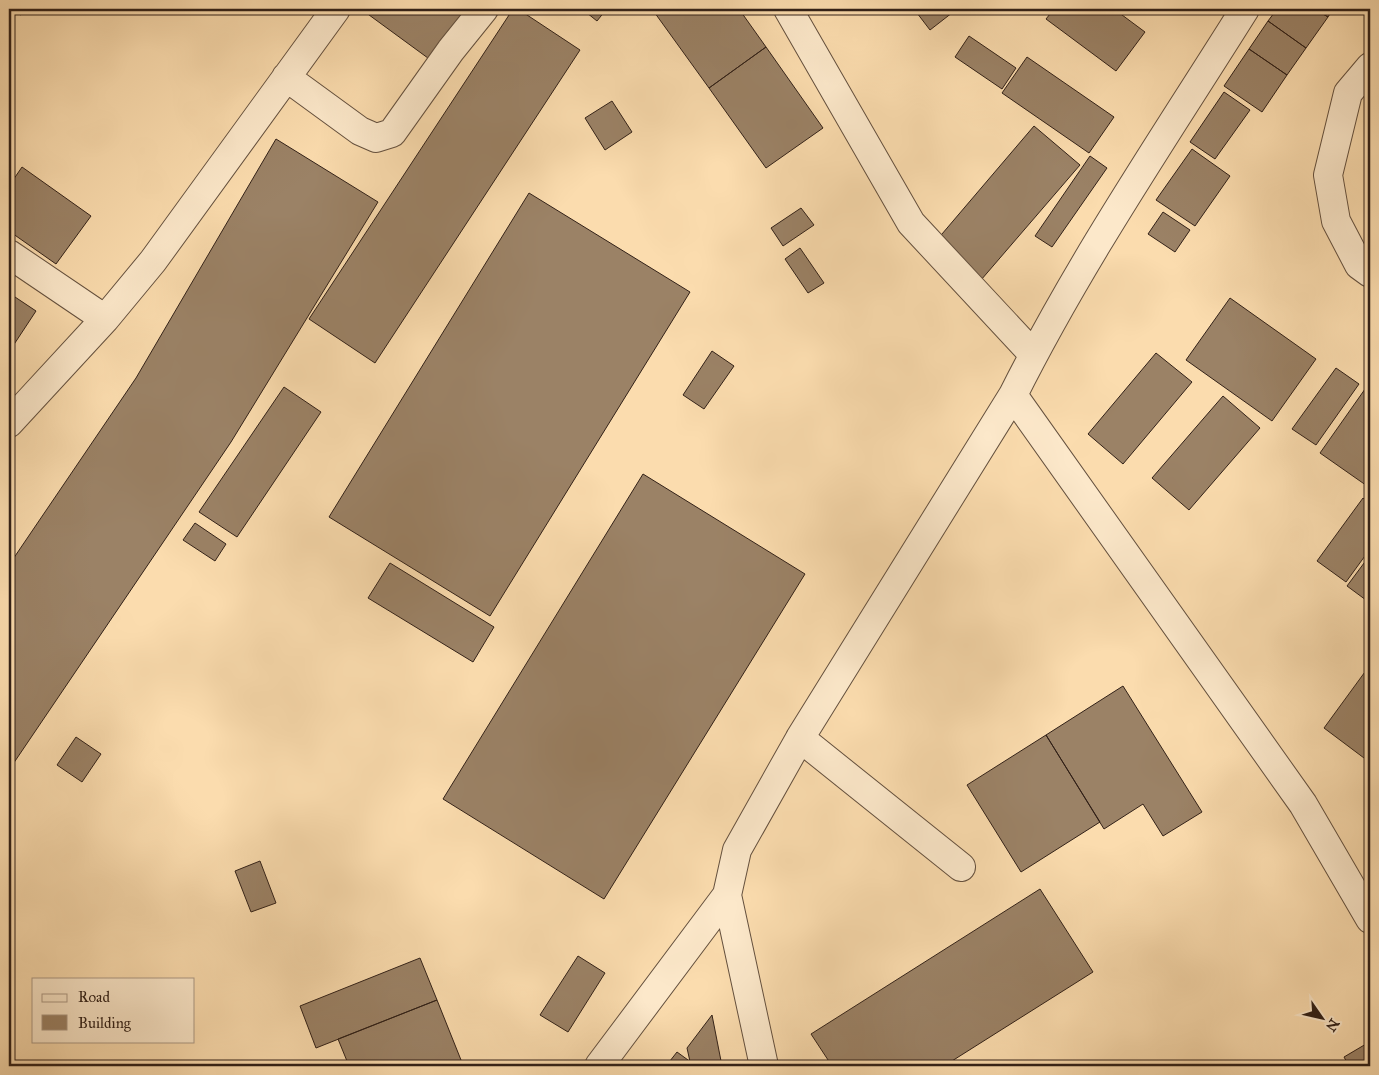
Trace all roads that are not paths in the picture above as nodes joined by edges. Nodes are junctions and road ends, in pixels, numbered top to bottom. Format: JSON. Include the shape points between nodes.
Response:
{"nodes":[{"id":1,"x":336,"y":9,"type":"edge"},
{"id":2,"x":484,"y":9,"type":"edge"},
{"id":3,"x":788,"y":9,"type":"edge"},
{"id":4,"x":1245,"y":9,"type":"edge"},
{"id":5,"x":1370,"y":67,"type":"edge"},
{"id":6,"x":286,"y":77,"type":"junction"},
{"id":7,"x":9,"y":254,"type":"edge"},
{"id":8,"x":1370,"y":273,"type":"edge"},
{"id":9,"x":105,"y":319,"type":"junction"},
{"id":10,"x":1033,"y":354,"type":"junction"},
{"id":11,"x":1013,"y":394,"type":"junction"},
{"id":12,"x":9,"y":423,"type":"edge"},
{"id":13,"x":800,"y":738,"type":"junction"},
{"id":14,"x":961,"y":867,"type":"dead end"},
{"id":15,"x":727,"y":895,"type":"junction"},
{"id":16,"x":1370,"y":919,"type":"edge"},
{"id":17,"x":599,"y":1066,"type":"edge"},
{"id":18,"x":764,"y":1066,"type":"edge"}],
"edges":[{"from":1,"to":6,"type":"street"},
{"from":2,"to":6,"type":"street","via":[[392,134],[376,138],[360,132]]},
{"from":3,"to":10,"type":"street","via":[[911,223]]},
{"from":4,"to":10,"type":"street","via":[[1108,227]]},
{"from":5,"to":8,"type":"street","via":[[1348,93],[1328,175],[1336,221],[1359,265]]},
{"from":6,"to":9,"type":"street","via":[[153,261]]},
{"from":7,"to":9,"type":"street"},
{"from":9,"to":12,"type":"street"},
{"from":10,"to":11,"type":"street"},
{"from":11,"to":13,"type":"street"},
{"from":11,"to":16,"type":"street","via":[[1303,804]]},
{"from":13,"to":14,"type":"street"},
{"from":13,"to":15,"type":"street","via":[[736,850]]},
{"from":15,"to":17,"type":"street"},
{"from":15,"to":18,"type":"street"}]}
